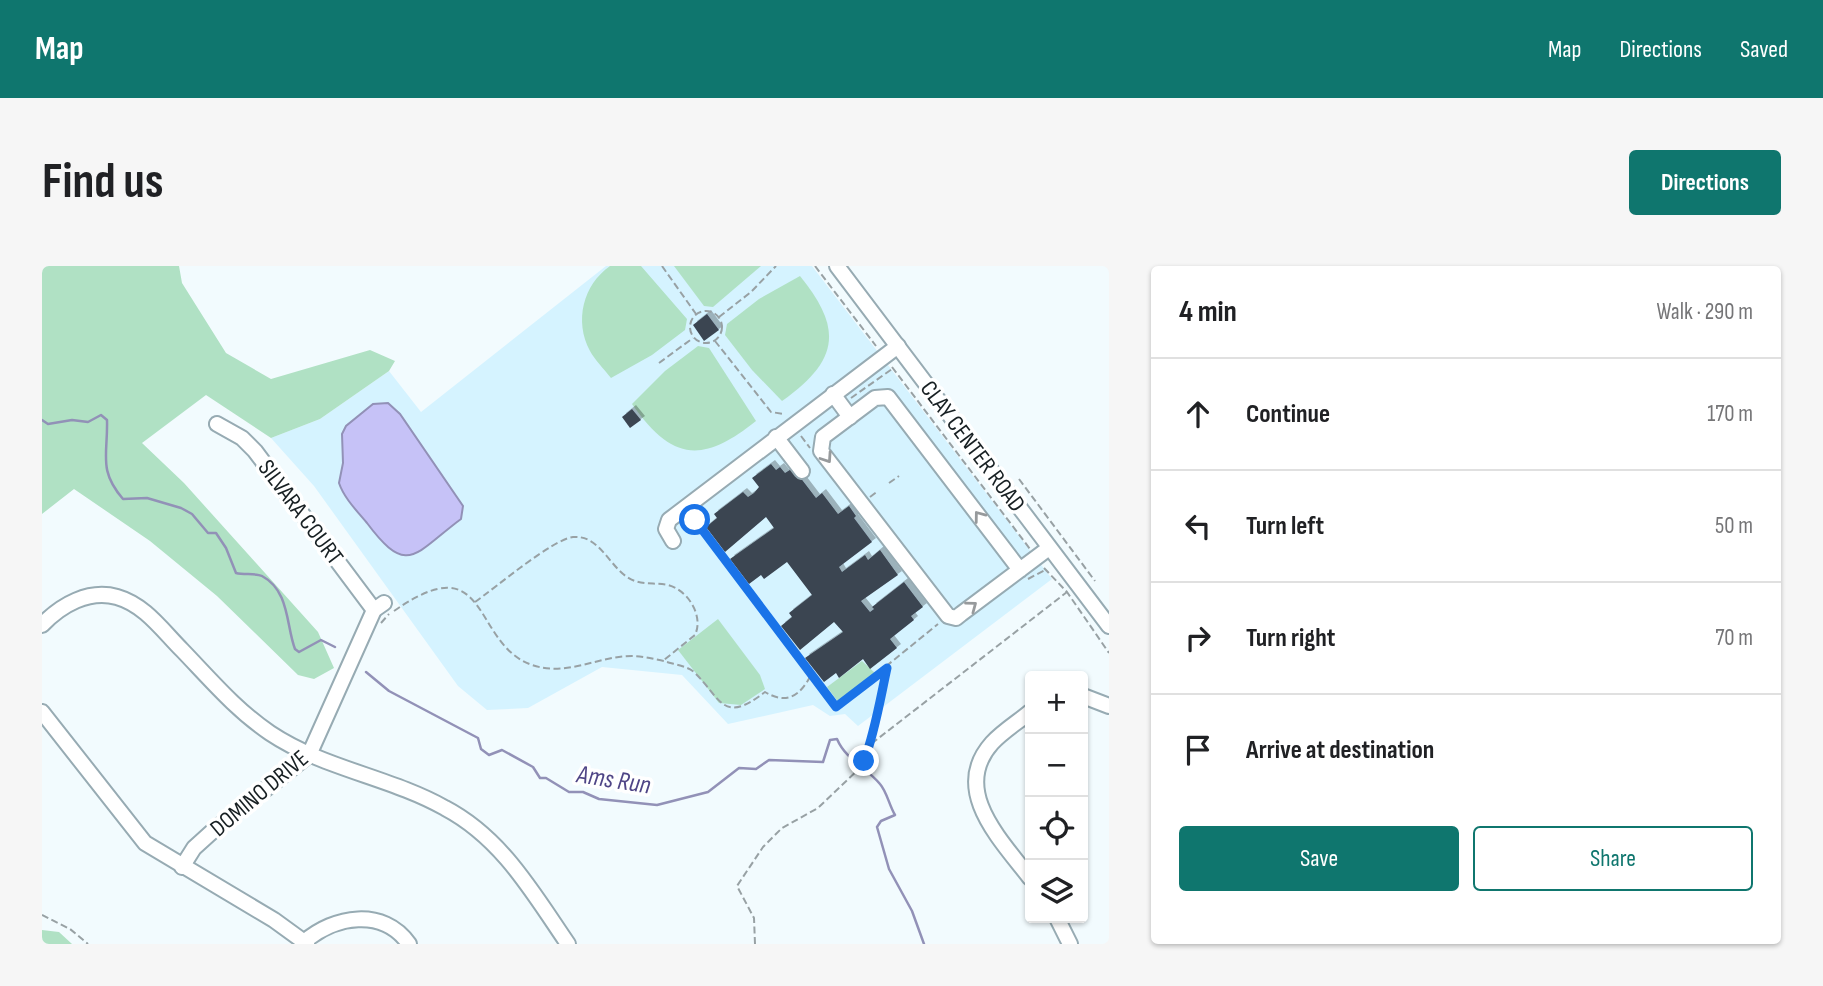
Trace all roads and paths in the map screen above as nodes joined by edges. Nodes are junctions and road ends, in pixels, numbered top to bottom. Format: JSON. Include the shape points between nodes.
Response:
{"nodes":[{"id":1,"x":662,"y":266,"type":"edge"},
{"id":2,"x":776,"y":266,"type":"edge"},
{"id":3,"x":815,"y":266,"type":"edge"},
{"id":4,"x":837,"y":266,"type":"edge"},
{"id":5,"x":696,"y":314,"type":"junction"},
{"id":6,"x":719,"y":317,"type":"junction"},
{"id":7,"x":694,"y":337,"type":"junction"},
{"id":8,"x":715,"y":341,"type":"junction"},
{"id":9,"x":898,"y":346,"type":"junction"},
{"id":10,"x":880,"y":350,"type":"dead end"},
{"id":11,"x":659,"y":363,"type":"dead end"},
{"id":12,"x":890,"y":363,"type":"dead end"},
{"id":13,"x":893,"y":368,"type":"junction"},
{"id":14,"x":840,"y":398,"type":"junction"},
{"id":15,"x":784,"y":414,"type":"dead end"},
{"id":16,"x":850,"y":417,"type":"junction"},
{"id":17,"x":217,"y":424,"type":"dead end"},
{"id":18,"x":776,"y":437,"type":"junction"},
{"id":19,"x":802,"y":471,"type":"dead end"},
{"id":20,"x":898,"y":476,"type":"dead end"},
{"id":21,"x":1019,"y":479,"type":"dead end"},
{"id":22,"x":889,"y":483,"type":"dead end"},
{"id":23,"x":878,"y":491,"type":"dead end"},
{"id":24,"x":867,"y":499,"type":"dead end"},
{"id":25,"x":697,"y":512,"type":"dead end"},
{"id":26,"x":673,"y":541,"type":"dead end"},
{"id":27,"x":1049,"y":548,"type":"junction"},
{"id":28,"x":1037,"y":558,"type":"junction"},
{"id":29,"x":1020,"y":570,"type":"junction"},
{"id":30,"x":1095,"y":580,"type":"dead end"},
{"id":31,"x":1067,"y":592,"type":"junction"},
{"id":32,"x":474,"y":602,"type":"junction"},
{"id":33,"x":379,"y":606,"type":"joint"},
{"id":34,"x":45,"y":622,"type":"edge"},
{"id":35,"x":939,"y":622,"type":"dead end"},
{"id":36,"x":1109,"y":626,"type":"edge"},
{"id":37,"x":379,"y":627,"type":"dead end"},
{"id":38,"x":1109,"y":643,"type":"edge"},
{"id":39,"x":1104,"y":646,"type":"junction"},
{"id":40,"x":1109,"y":653,"type":"edge"},
{"id":41,"x":662,"y":661,"type":"junction"},
{"id":42,"x":887,"y":668,"type":"junction"},
{"id":43,"x":811,"y":675,"type":"junction"},
{"id":44,"x":1088,"y":698,"type":"edge"},
{"id":45,"x":1109,"y":706,"type":"edge"},
{"id":46,"x":42,"y":712,"type":"edge"},
{"id":47,"x":1025,"y":716,"type":"edge"},
{"id":48,"x":871,"y":744,"type":"junction"},
{"id":49,"x":309,"y":755,"type":"junction"},
{"id":50,"x":182,"y":866,"type":"junction"},
{"id":51,"x":1025,"y":871,"type":"edge"},
{"id":52,"x":42,"y":915,"type":"edge"},
{"id":53,"x":1060,"y":923,"type":"edge"},
{"id":54,"x":306,"y":943,"type":"edge"},
{"id":55,"x":88,"y":944,"type":"edge"},
{"id":56,"x":409,"y":944,"type":"edge"},
{"id":57,"x":568,"y":944,"type":"edge"},
{"id":58,"x":755,"y":944,"type":"edge"},
{"id":59,"x":1070,"y":944,"type":"edge"}],
"edges":[{"from":1,"to":5,"type":"path"},
{"from":2,"to":6,"type":"path"},
{"from":3,"to":10,"type":"path"},
{"from":4,"to":9,"type":"street","name":"CLAY CENTER ROAD"},
{"from":5,"to":6,"type":"path","via":[[711,312]]},
{"from":5,"to":7,"type":"path","via":[[690,328]]},
{"from":6,"to":8,"type":"path","via":[[722,332]]},
{"from":7,"to":8,"type":"path","via":[[701,343]]},
{"from":7,"to":11,"type":"path"},
{"from":8,"to":15,"type":"path","via":[[771,412]]},
{"from":9,"to":14,"type":"street"},
{"from":9,"to":27,"type":"street","name":"CLAY CENTER ROAD"},
{"from":12,"to":13,"type":"path"},
{"from":13,"to":14,"type":"path"},
{"from":13,"to":28,"type":"path"},
{"from":14,"to":16,"type":"street"},
{"from":14,"to":18,"type":"street"},
{"from":29,"to":16,"type":"street","one_way":true,"via":[[892,401],[879,396]]},
{"from":16,"to":29,"type":"street","one_way":true,"via":[[823,437],[821,451],[944,613],[956,618]]},
{"from":17,"to":33,"type":"street","name":"SILVARA COURT","via":[[255,451]]},
{"from":18,"to":19,"type":"street"},
{"from":18,"to":26,"type":"street","via":[[669,520],[666,529]]},
{"from":20,"to":22,"type":"path"},
{"from":21,"to":30,"type":"path"},
{"from":23,"to":24,"type":"path"},
{"from":25,"to":43,"type":"path","via":[[697,524]]},
{"from":27,"to":28,"type":"street"},
{"from":27,"to":36,"type":"street","name":"CLAY CENTER ROAD"},
{"from":28,"to":29,"type":"street"},
{"from":28,"to":31,"type":"path"},
{"from":31,"to":39,"type":"path"},
{"from":31,"to":48,"type":"path"},
{"from":32,"to":37,"type":"path","via":[[462,591],[436,590],[396,609]]},
{"from":32,"to":41,"type":"path","via":[[508,647],[530,664],[568,668],[630,656]]},
{"from":32,"to":41,"type":"path","via":[[565,539],[590,540],[624,575],[646,584],[669,585],[695,610],[699,618],[695,635]]},
{"from":33,"to":49,"type":"street","name":"DOMINO DRIVE"},
{"from":34,"to":49,"type":"street","via":[[69,604],[92,595],[110,595],[137,605],[243,712]]},
{"from":35,"to":42,"type":"path","via":[[888,661]]},
{"from":38,"to":39,"type":"path"},
{"from":39,"to":40,"type":"path"},
{"from":41,"to":43,"type":"path","via":[[692,670],[715,700],[727,707],[743,706],[765,692],[793,698]]},
{"from":42,"to":43,"type":"path","via":[[836,707]]},
{"from":42,"to":48,"type":"path"},
{"from":44,"to":45,"type":"street"},
{"from":46,"to":50,"type":"street","via":[[139,837],[153,851]]},
{"from":47,"to":51,"type":"street","via":[[988,749],[976,784],[985,818]]},
{"from":48,"to":58,"type":"path","via":[[862,766],[818,808],[782,828],[742,875],[738,892],[754,918]]},
{"from":49,"to":50,"type":"street","name":"DOMINO DRIVE","via":[[215,829]]},
{"from":49,"to":57,"type":"street","via":[[429,800],[468,822],[510,862]]},
{"from":50,"to":54,"type":"street"},
{"from":52,"to":55,"type":"path"},
{"from":53,"to":59,"type":"street"},
{"from":54,"to":56,"type":"street","via":[[325,926],[357,918],[387,925]]}]}
